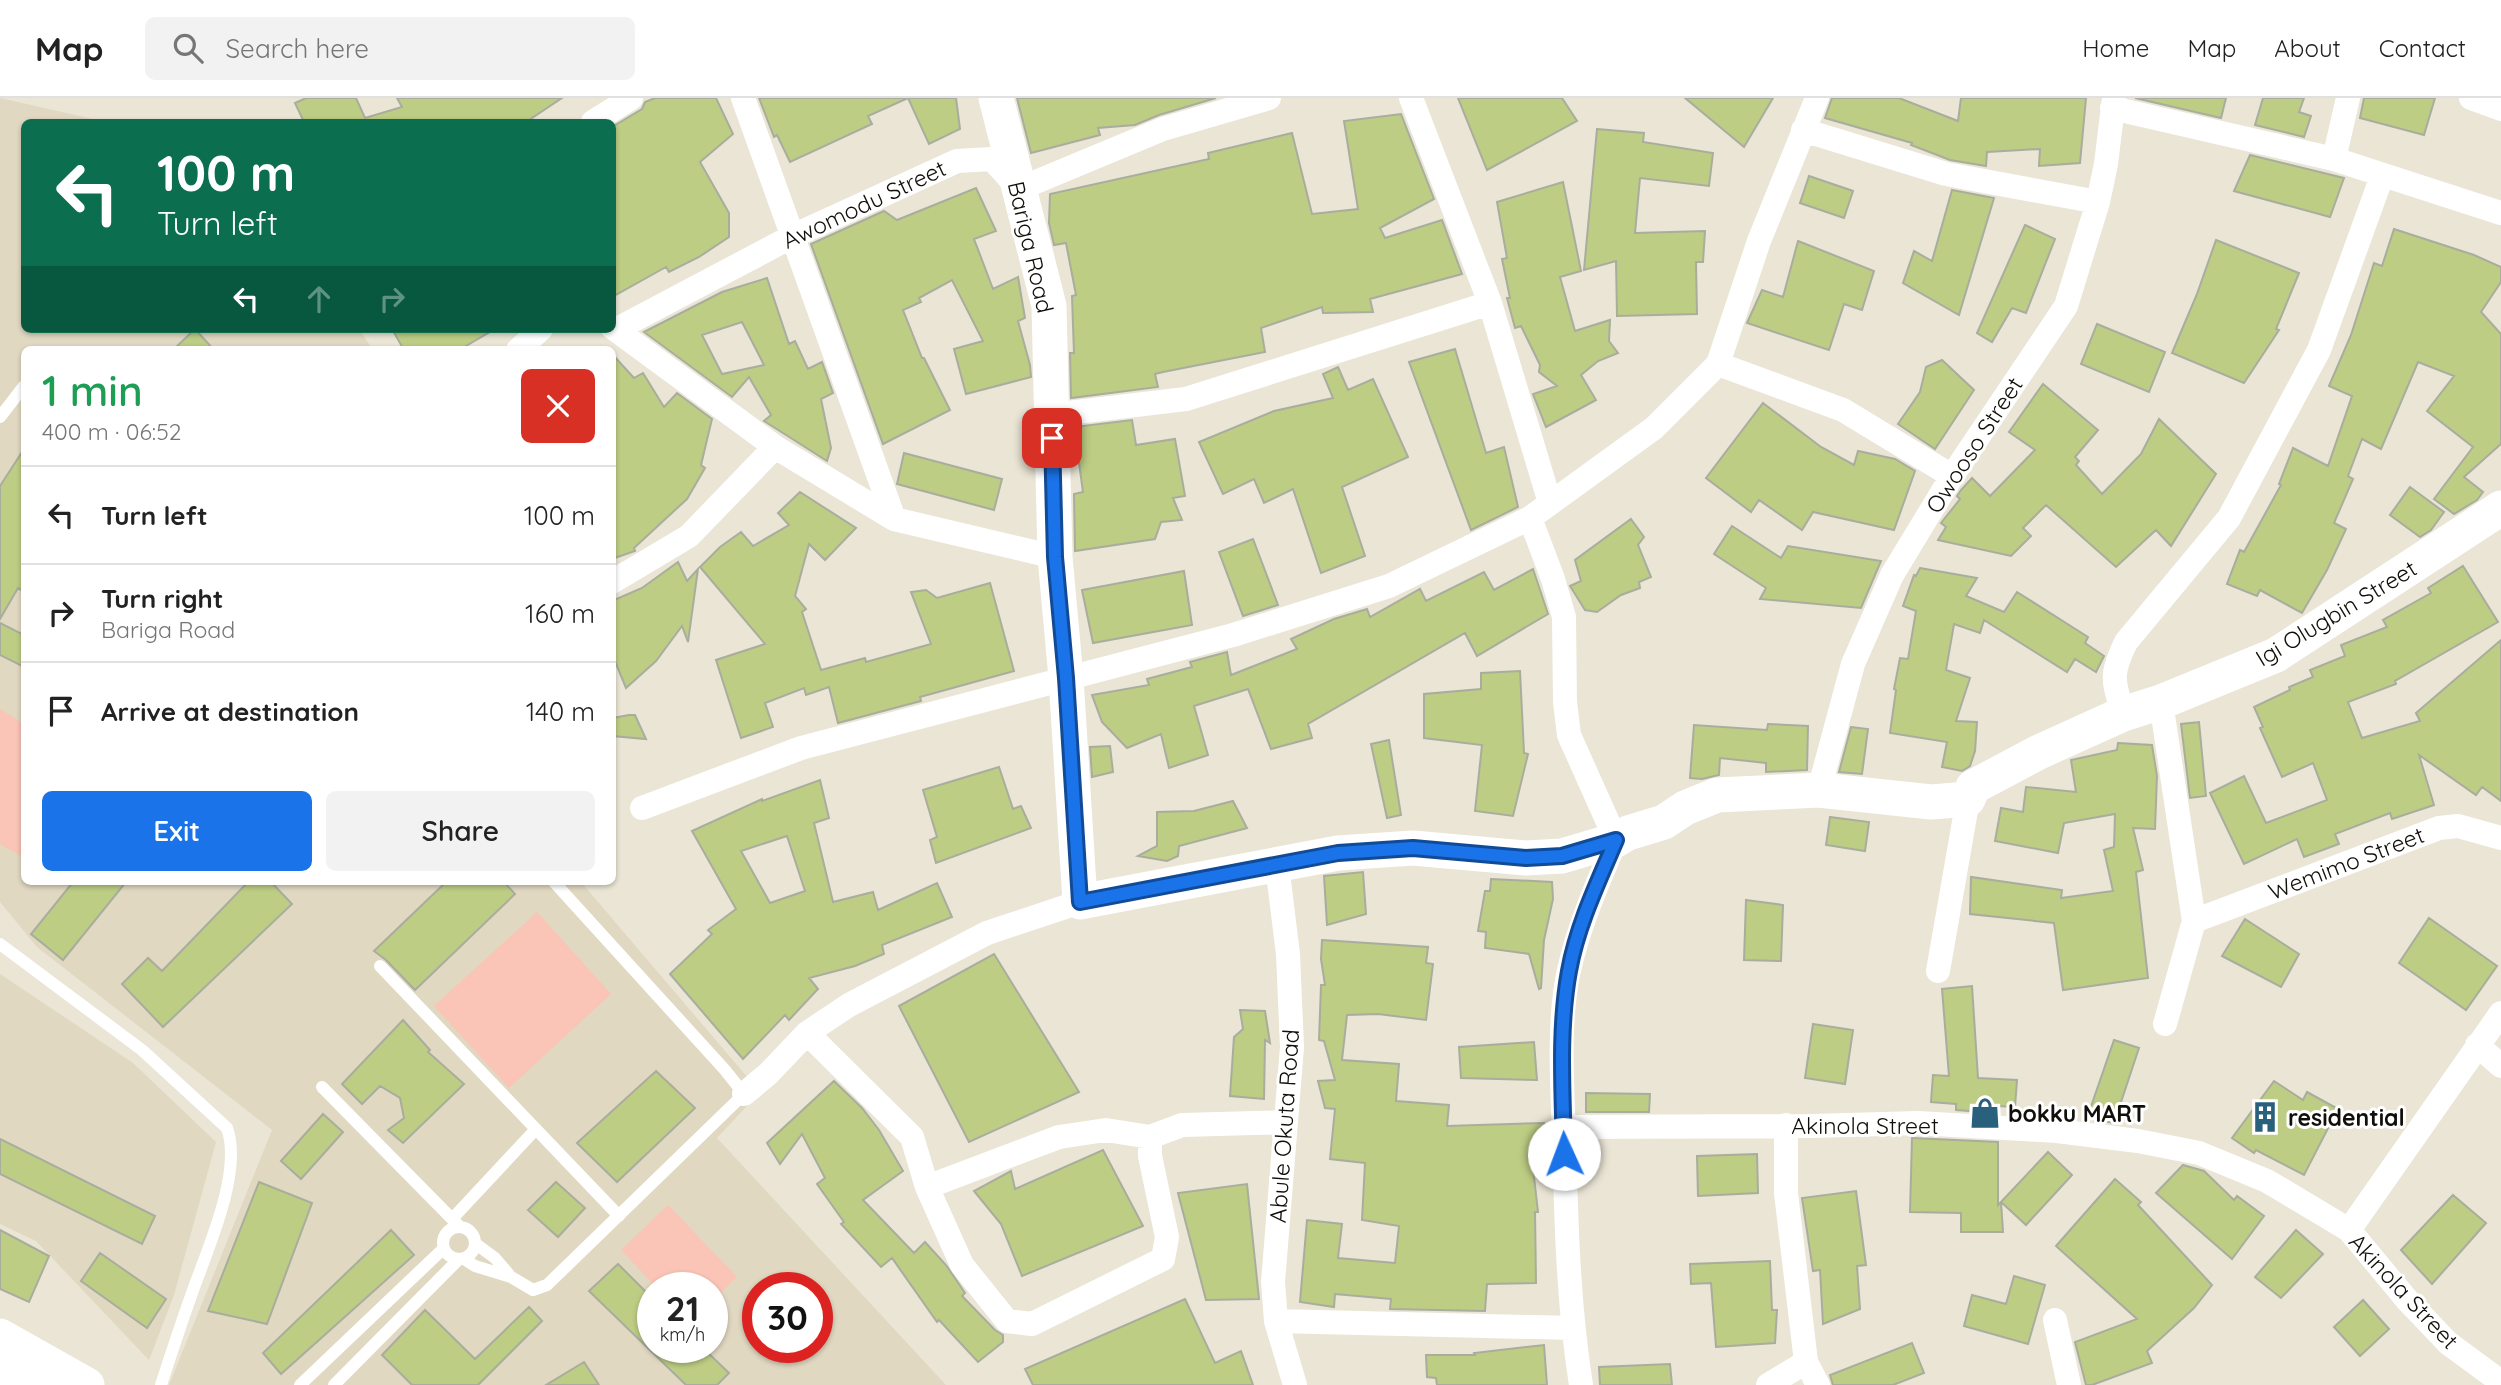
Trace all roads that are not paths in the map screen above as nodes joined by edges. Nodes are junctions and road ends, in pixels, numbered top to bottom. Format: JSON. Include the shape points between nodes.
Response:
{"nodes":[{"id":1,"x":631,"y":98,"type":"edge"},
{"id":2,"x":743,"y":98,"type":"edge"},
{"id":3,"x":996,"y":98,"type":"edge"},
{"id":4,"x":1269,"y":98,"type":"edge"},
{"id":5,"x":1411,"y":98,"type":"edge"},
{"id":6,"x":1817,"y":98,"type":"edge"},
{"id":7,"x":2348,"y":98,"type":"edge"},
{"id":8,"x":2471,"y":98,"type":"edge"},
{"id":9,"x":2113,"y":103,"type":"edge"},
{"id":10,"x":2501,"y":109,"type":"edge"},
{"id":11,"x":598,"y":119,"type":"edge"},
{"id":12,"x":1803,"y":130,"type":"junction"},
{"id":13,"x":2334,"y":159,"type":"junction"},
{"id":14,"x":2382,"y":176,"type":"junction"},
{"id":15,"x":1018,"y":189,"type":"junction"},
{"id":16,"x":2098,"y":202,"type":"junction"},
{"id":17,"x":2501,"y":213,"type":"edge"},
{"id":18,"x":793,"y":236,"type":"junction"},
{"id":19,"x":1490,"y":303,"type":"junction"},
{"id":20,"x":616,"y":327,"type":"edge"},
{"id":21,"x":616,"y":329,"type":"edge"},
{"id":22,"x":537,"y":333,"type":"edge"},
{"id":23,"x":522,"y":346,"type":"edge"},
{"id":24,"x":1718,"y":364,"type":"junction"},
{"id":25,"x":21,"y":390,"type":"edge"},
{"id":26,"x":1051,"y":415,"type":"junction"},
{"id":27,"x":0,"y":417,"type":"edge"},
{"id":28,"x":775,"y":447,"type":"junction"},
{"id":29,"x":1952,"y":476,"type":"junction"},
{"id":30,"x":2501,"y":508,"type":"edge"},
{"id":31,"x":1540,"y":510,"type":"junction"},
{"id":32,"x":894,"y":519,"type":"junction"},
{"id":33,"x":1055,"y":557,"type":"junction"},
{"id":34,"x":616,"y":580,"type":"edge"},
{"id":35,"x":1066,"y":678,"type":"junction"},
{"id":36,"x":2161,"y":702,"type":"junction"},
{"id":37,"x":2123,"y":714,"type":"junction"},
{"id":38,"x":1819,"y":790,"type":"junction"},
{"id":39,"x":1968,"y":799,"type":"junction"},
{"id":40,"x":642,"y":808,"type":"dead end"},
{"id":41,"x":2501,"y":838,"type":"edge"},
{"id":42,"x":1616,"y":840,"type":"junction"},
{"id":43,"x":1278,"y":865,"type":"junction"},
{"id":44,"x":557,"y":885,"type":"edge"},
{"id":45,"x":1080,"y":902,"type":"junction"},
{"id":46,"x":2194,"y":921,"type":"junction"},
{"id":47,"x":0,"y":944,"type":"edge"},
{"id":48,"x":380,"y":966,"type":"dead end"},
{"id":49,"x":1938,"y":971,"type":"dead end"},
{"id":50,"x":2501,"y":1013,"type":"edge"},
{"id":51,"x":2165,"y":1024,"type":"dead end"},
{"id":52,"x":807,"y":1033,"type":"junction"},
{"id":53,"x":2477,"y":1045,"type":"junction"},
{"id":54,"x":2501,"y":1066,"type":"edge"},
{"id":55,"x":322,"y":1087,"type":"dead end"},
{"id":56,"x":744,"y":1094,"type":"junction"},
{"id":57,"x":1286,"y":1122,"type":"junction"},
{"id":58,"x":1786,"y":1125,"type":"junction"},
{"id":59,"x":1563,"y":1127,"type":"junction"},
{"id":60,"x":536,"y":1129,"type":"junction"},
{"id":61,"x":1150,"y":1137,"type":"junction"},
{"id":62,"x":927,"y":1187,"type":"junction"},
{"id":63,"x":619,"y":1216,"type":"junction"},
{"id":64,"x":456,"y":1223,"type":"junction"},
{"id":65,"x":2349,"y":1230,"type":"junction"},
{"id":66,"x":476,"y":1244,"type":"junction"},
{"id":67,"x":443,"y":1249,"type":"junction"},
{"id":68,"x":461,"y":1260,"type":"junction"},
{"id":69,"x":511,"y":1277,"type":"junction"},
{"id":70,"x":2055,"y":1320,"type":"dead end"},
{"id":71,"x":1276,"y":1321,"type":"junction"},
{"id":72,"x":1572,"y":1328,"type":"junction"},
{"id":73,"x":0,"y":1336,"type":"edge"},
{"id":74,"x":1807,"y":1362,"type":"junction"},
{"id":75,"x":0,"y":1365,"type":"edge"},
{"id":76,"x":2491,"y":1381,"type":"edge"},
{"id":77,"x":35,"y":1385,"type":"edge"},
{"id":78,"x":87,"y":1385,"type":"edge"},
{"id":79,"x":162,"y":1385,"type":"edge"},
{"id":80,"x":300,"y":1385,"type":"edge"},
{"id":81,"x":334,"y":1385,"type":"edge"},
{"id":82,"x":1295,"y":1385,"type":"edge"},
{"id":83,"x":1581,"y":1385,"type":"edge"},
{"id":84,"x":1768,"y":1385,"type":"edge"},
{"id":85,"x":1818,"y":1385,"type":"edge"},
{"id":86,"x":2069,"y":1385,"type":"edge"}],
"edges":[{"from":1,"to":11,"type":"street"},
{"from":2,"to":18,"type":"street"},
{"from":3,"to":15,"type":"street","name":"Bariga Road"},
{"from":4,"to":15,"type":"street","via":[[1163,129]]},
{"from":5,"to":19,"type":"street"},
{"from":6,"to":12,"type":"street"},
{"from":7,"to":13,"type":"street"},
{"from":8,"to":10,"type":"street"},
{"from":9,"to":13,"type":"street"},
{"from":9,"to":16,"type":"street","name":"Owooso Street"},
{"from":12,"to":16,"type":"street","via":[[1946,174]]},
{"from":12,"to":24,"type":"street"},
{"from":13,"to":14,"type":"street"},
{"from":14,"to":17,"type":"street"},
{"from":14,"to":37,"type":"street","via":[[2319,350],[2229,518],[2122,650],[2113,681]]},
{"from":15,"to":18,"type":"street","name":"Awomodu Street","via":[[992,159],[957,161]]},
{"from":15,"to":26,"type":"street","name":"Bariga Road","via":[[1049,306]]},
{"from":16,"to":29,"type":"street","name":"Owooso Street","via":[[2066,306]]},
{"from":18,"to":20,"type":"street","name":"Awomodu Street"},
{"from":18,"to":32,"type":"street"},
{"from":19,"to":26,"type":"street","via":[[1186,399]]},
{"from":19,"to":31,"type":"street"},
{"from":21,"to":28,"type":"street"},
{"from":22,"to":23,"type":"street"},
{"from":24,"to":29,"type":"street","via":[[1843,410]]},
{"from":24,"to":31,"type":"street","via":[[1654,428]]},
{"from":25,"to":27,"type":"lane"},
{"from":26,"to":33,"type":"street","name":"Bariga Road"},
{"from":28,"to":32,"type":"street"},
{"from":28,"to":34,"type":"street","via":[[689,537]]},
{"from":29,"to":38,"type":"street","name":"Owooso Street","via":[[1892,575],[1853,664]]},
{"from":30,"to":36,"type":"street","name":"Igi Olugbin Street","via":[[2276,655]]},
{"from":31,"to":35,"type":"street","via":[[1389,586],[1233,635]]},
{"from":31,"to":42,"type":"street","via":[[1564,617],[1564,702],[1569,735]]},
{"from":32,"to":33,"type":"street"},
{"from":33,"to":35,"type":"street","name":"Bariga Road"},
{"from":35,"to":40,"type":"street","via":[[801,747]]},
{"from":35,"to":45,"type":"street","name":"Bariga Road"},
{"from":36,"to":37,"type":"street","name":"Igi Olugbin Street"},
{"from":36,"to":46,"type":"street"},
{"from":37,"to":39,"type":"street","name":"Igi Olugbin Street","via":[[1973,787]]},
{"from":38,"to":39,"type":"street","via":[[1931,802]]},
{"from":38,"to":42,"type":"street","via":[[1717,795]]},
{"from":39,"to":49,"type":"street"},
{"from":41,"to":46,"type":"street","name":"Wemimo Street","via":[[2458,826],[2439,828]]},
{"from":42,"to":43,"type":"street","via":[[1562,856],[1526,858],[1413,848],[1338,853]]},
{"from":42,"to":59,"type":"street","via":[[1584,917],[1569,971],[1563,1029]]},
{"from":43,"to":45,"type":"street"},
{"from":43,"to":57,"type":"street","name":"Abule Okuta Road","via":[[1292,1047]]},
{"from":44,"to":56,"type":"lane"},
{"from":45,"to":52,"type":"street","via":[[987,933],[849,1005]]},
{"from":46,"to":51,"type":"street"},
{"from":47,"to":79,"type":"lane","via":[[142,1050],[227,1128],[231,1163],[222,1210]]},
{"from":48,"to":60,"type":"lane"},
{"from":50,"to":53,"type":"street"},
{"from":52,"to":56,"type":"street"},
{"from":52,"to":62,"type":"street","via":[[912,1137]]},
{"from":53,"to":54,"type":"street"},
{"from":53,"to":65,"type":"street"},
{"from":55,"to":64,"type":"lane"},
{"from":56,"to":63,"type":"lane"},
{"from":57,"to":61,"type":"street","via":[[1182,1125]]},
{"from":57,"to":71,"type":"street","name":"Abule Okuta Road","via":[[1273,1282]]},
{"from":58,"to":59,"type":"street","name":"Akinola Street"},
{"from":58,"to":65,"type":"street","name":"Akinola Street","via":[[1918,1123],[2057,1131],[2151,1144],[2199,1153],[2267,1181]]},
{"from":58,"to":74,"type":"street","via":[[1786,1193]]},
{"from":59,"to":72,"type":"street"},
{"from":60,"to":63,"type":"lane"},
{"from":60,"to":64,"type":"lane"},
{"from":61,"to":62,"type":"street","via":[[1106,1130],[1059,1137]]},
{"from":61,"to":62,"type":"street","via":[[1167,1237],[1163,1259],[1032,1324],[1007,1321],[962,1265]]},
{"from":63,"to":69,"type":"lane","via":[[547,1285],[533,1290]]},
{"from":64,"to":66,"type":"lane","via":[[472,1232]]},
{"from":64,"to":67,"type":"lane","via":[[444,1236]]},
{"from":65,"to":76,"type":"street","name":"Akinola Street","via":[[2408,1301]]},
{"from":66,"to":68,"type":"lane","via":[[470,1256]]},
{"from":66,"to":69,"type":"lane"},
{"from":67,"to":68,"type":"lane"},
{"from":67,"to":80,"type":"lane"},
{"from":68,"to":69,"type":"lane"},
{"from":68,"to":81,"type":"lane"},
{"from":70,"to":86,"type":"street"},
{"from":71,"to":72,"type":"street"},
{"from":71,"to":82,"type":"street","name":"Abule Okuta Road"},
{"from":72,"to":83,"type":"street"},
{"from":73,"to":78,"type":"street"},
{"from":74,"to":84,"type":"street"},
{"from":74,"to":85,"type":"street"},
{"from":75,"to":77,"type":"street"}]}
